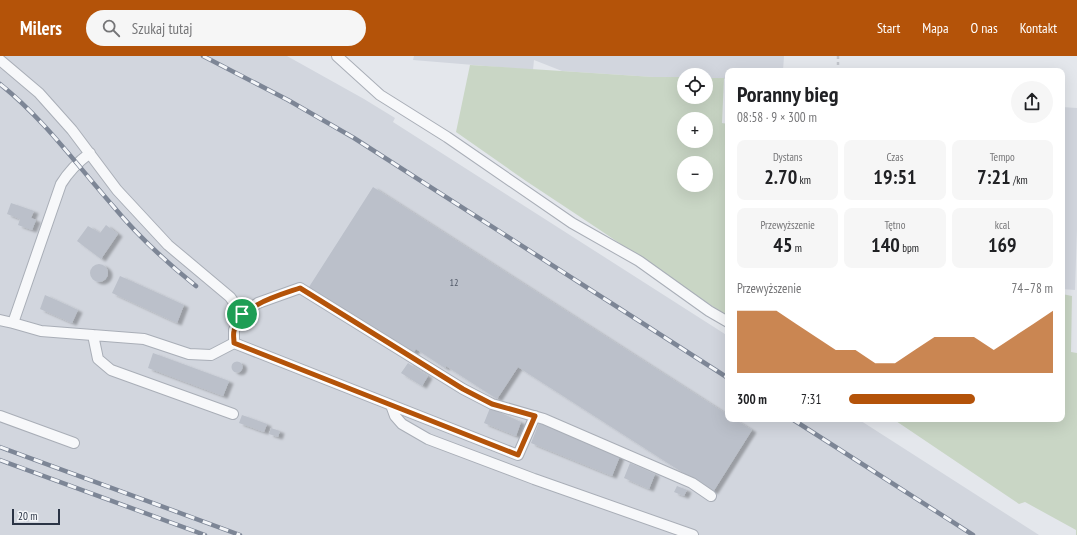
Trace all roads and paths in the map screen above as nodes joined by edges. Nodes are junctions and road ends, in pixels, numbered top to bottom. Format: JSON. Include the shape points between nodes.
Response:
{"nodes":[{"id":1,"x":337,"y":56,"type":"edge"},
{"id":2,"x":838,"y":56,"type":"edge"},
{"id":3,"x":0,"y":60,"type":"edge"},
{"id":4,"x":838,"y":68,"type":"edge"},
{"id":5,"x":90,"y":153,"type":"junction"},
{"id":6,"x":242,"y":314,"type":"junction"},
{"id":7,"x":0,"y":320,"type":"edge"},
{"id":8,"x":725,"y":320,"type":"edge"},
{"id":9,"x":13,"y":322,"type":"junction"},
{"id":10,"x":93,"y":335,"type":"junction"},
{"id":11,"x":234,"y":343,"type":"junction"},
{"id":12,"x":391,"y":405,"type":"junction"},
{"id":13,"x":233,"y":414,"type":"dead end"},
{"id":14,"x":0,"y":416,"type":"edge"},
{"id":15,"x":535,"y":416,"type":"junction"},
{"id":16,"x":74,"y":443,"type":"dead end"},
{"id":17,"x":711,"y":496,"type":"dead end"},
{"id":18,"x":693,"y":535,"type":"edge"}],
"edges":[{"from":1,"to":8,"type":"lane","via":[[380,95],[447,137],[572,223],[639,261]]},
{"from":2,"to":4,"type":"path"},
{"from":3,"to":5,"type":"lane","via":[[39,93]]},
{"from":5,"to":6,"type":"lane","via":[[117,190],[168,245],[230,297]]},
{"from":5,"to":9,"type":"lane","via":[[71,169],[61,184]]},
{"from":6,"to":11,"type":"lane","via":[[234,330]]},
{"from":6,"to":15,"type":"lane","via":[[258,304],[300,288],[463,389],[492,404]]},
{"from":7,"to":9,"type":"lane"},
{"from":9,"to":10,"type":"lane","via":[[41,331]]},
{"from":10,"to":11,"type":"lane","via":[[144,339],[189,354],[211,355]]},
{"from":10,"to":13,"type":"lane","via":[[98,359],[111,370]]},
{"from":11,"to":12,"type":"lane"},
{"from":12,"to":15,"type":"lane","via":[[518,455]]},
{"from":12,"to":18,"type":"lane","via":[[395,416],[402,424],[428,439]]},
{"from":14,"to":16,"type":"lane"},
{"from":15,"to":17,"type":"lane","via":[[692,483]]}]}
